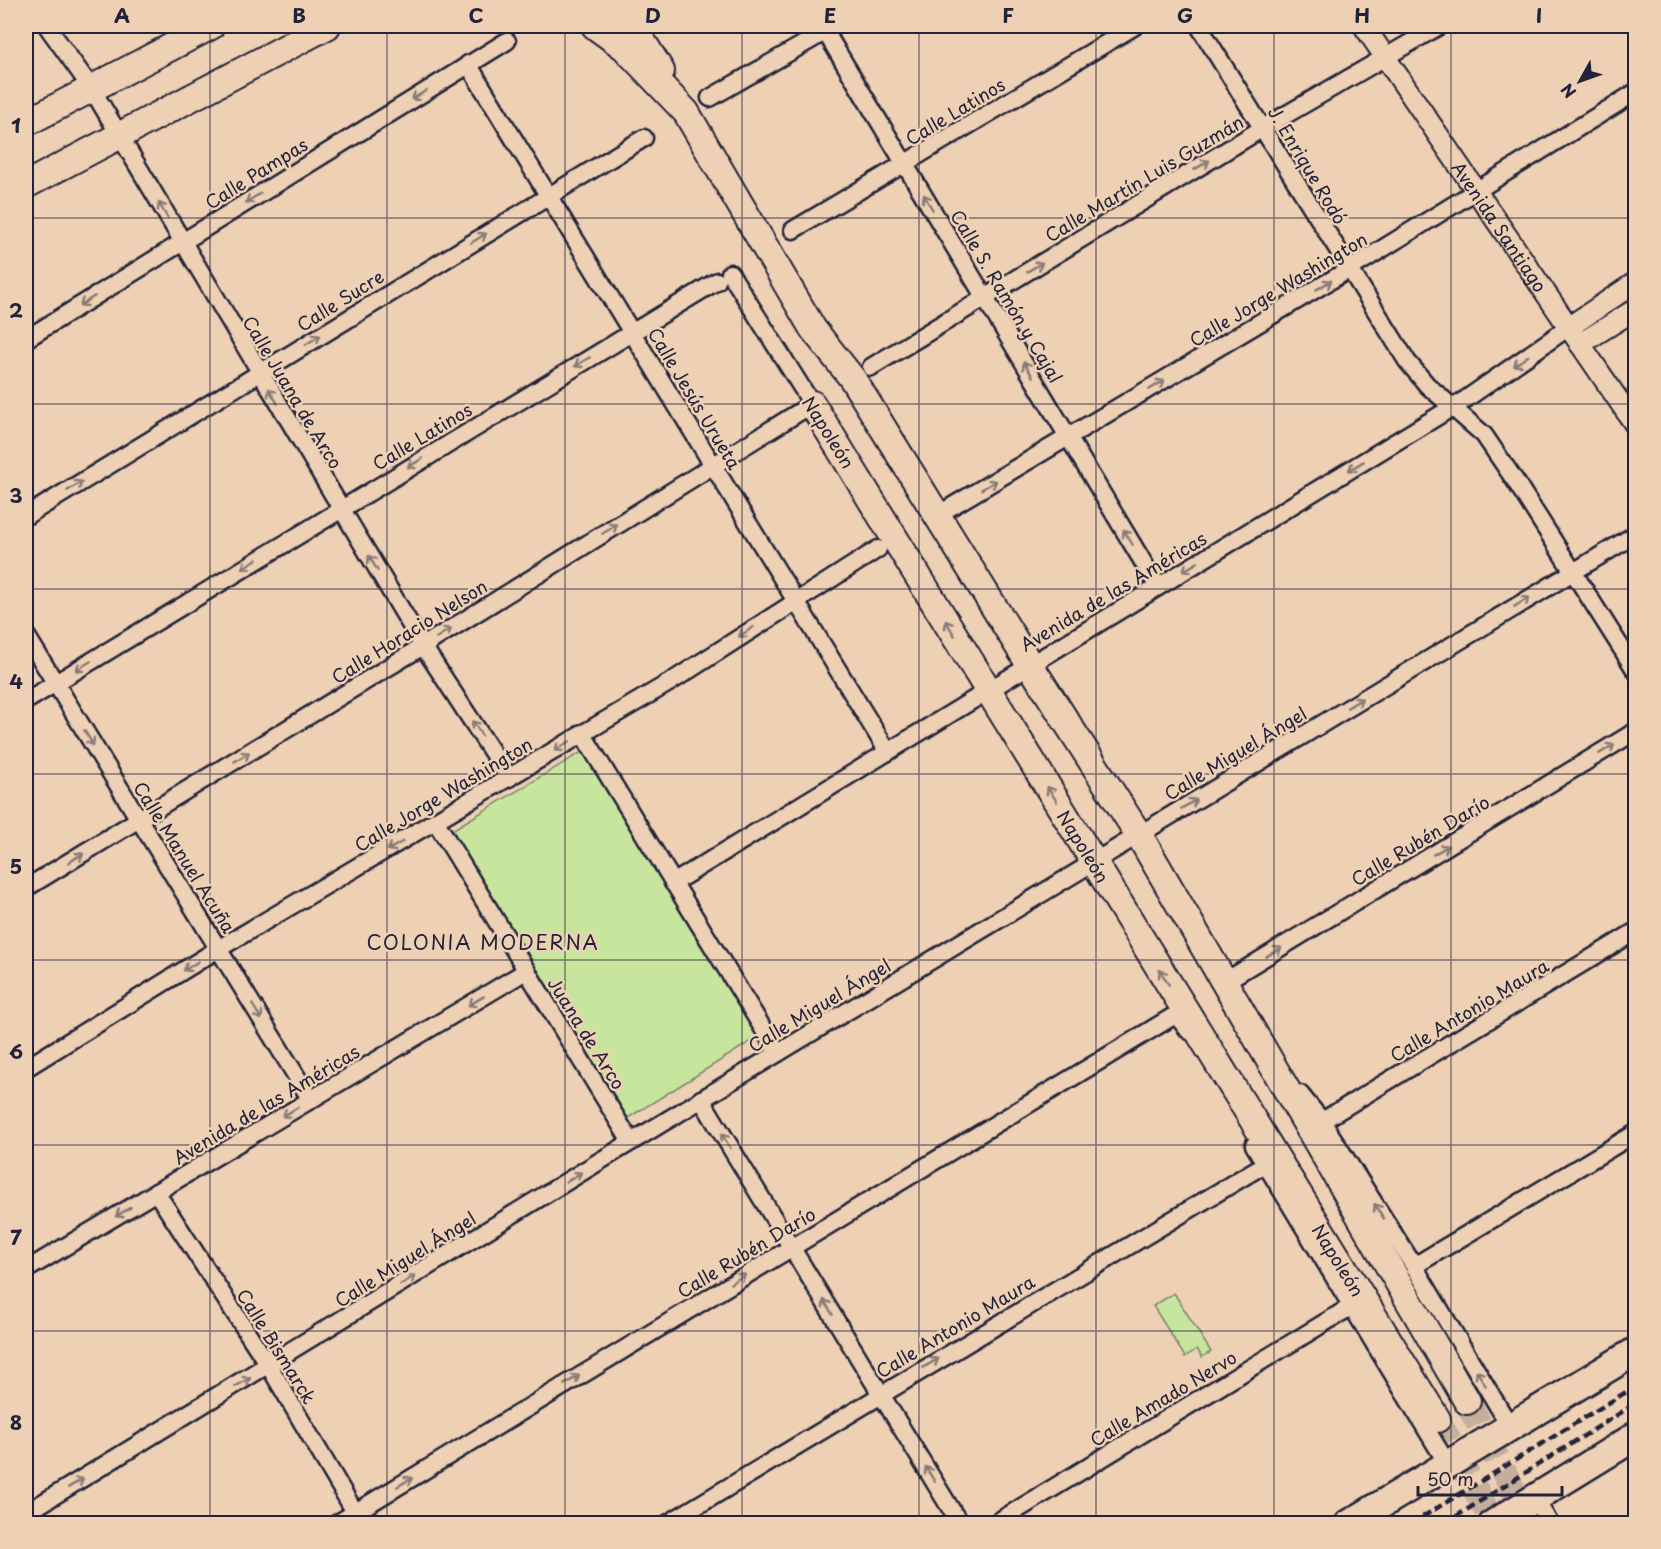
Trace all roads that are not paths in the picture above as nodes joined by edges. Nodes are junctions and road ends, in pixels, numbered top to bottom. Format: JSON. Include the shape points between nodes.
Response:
{"nodes":[{"id":1,"x":47,"y":26,"type":"edge"},
{"id":2,"x":211,"y":26,"type":"edge"},
{"id":3,"x":327,"y":26,"type":"edge"},
{"id":4,"x":595,"y":26,"type":"edge"},
{"id":5,"x":633,"y":26,"type":"edge"},
{"id":6,"x":1135,"y":26,"type":"edge"},
{"id":7,"x":1199,"y":26,"type":"edge"},
{"id":8,"x":1364,"y":26,"type":"edge"},
{"id":9,"x":1439,"y":26,"type":"edge"},
{"id":10,"x":827,"y":28,"type":"edge"},
{"id":11,"x":507,"y":40,"type":"dead end"},
{"id":12,"x":1386,"y":59,"type":"junction"},
{"id":13,"x":468,"y":64,"type":"junction"},
{"id":14,"x":92,"y":89,"type":"junction"},
{"id":15,"x":1635,"y":92,"type":"edge"},
{"id":16,"x":710,"y":98,"type":"dead end"},
{"id":17,"x":686,"y":112,"type":"junction"},
{"id":18,"x":26,"y":123,"type":"edge"},
{"id":19,"x":1263,"y":128,"type":"junction"},
{"id":20,"x":119,"y":136,"type":"junction"},
{"id":21,"x":644,"y":138,"type":"dead end"},
{"id":22,"x":905,"y":164,"type":"junction"},
{"id":23,"x":26,"y":185,"type":"edge"},
{"id":24,"x":1475,"y":191,"type":"junction"},
{"id":25,"x":550,"y":194,"type":"junction"},
{"id":26,"x":794,"y":230,"type":"dead end"},
{"id":27,"x":181,"y":242,"type":"junction"},
{"id":28,"x":1348,"y":270,"type":"junction"},
{"id":29,"x":724,"y":277,"type":"joint"},
{"id":30,"x":1635,"y":282,"type":"edge"},
{"id":31,"x":985,"y":297,"type":"junction"},
{"id":32,"x":1635,"y":309,"type":"edge"},
{"id":33,"x":1569,"y":327,"type":"junction"},
{"id":34,"x":632,"y":332,"type":"junction"},
{"id":35,"x":26,"y":339,"type":"edge"},
{"id":36,"x":1580,"y":344,"type":"junction"},
{"id":37,"x":871,"y":367,"type":"dead end"},
{"id":38,"x":258,"y":373,"type":"junction"},
{"id":39,"x":812,"y":404,"type":"junction"},
{"id":40,"x":1453,"y":406,"type":"junction"},
{"id":41,"x":1635,"y":426,"type":"edge"},
{"id":42,"x":1069,"y":438,"type":"junction"},
{"id":43,"x":711,"y":466,"type":"junction"},
{"id":44,"x":340,"y":508,"type":"junction"},
{"id":45,"x":939,"y":514,"type":"junction"},
{"id":46,"x":26,"y":516,"type":"edge"},
{"id":47,"x":1635,"y":534,"type":"edge"},
{"id":48,"x":878,"y":549,"type":"dead end"},
{"id":49,"x":1574,"y":571,"type":"junction"},
{"id":50,"x":1158,"y":587,"type":"junction"},
{"id":51,"x":795,"y":600,"type":"junction"},
{"id":52,"x":26,"y":635,"type":"edge"},
{"id":53,"x":423,"y":646,"type":"junction"},
{"id":54,"x":1030,"y":665,"type":"junction"},
{"id":55,"x":1635,"y":671,"type":"edge"},
{"id":56,"x":55,"y":683,"type":"junction"},
{"id":57,"x":988,"y":691,"type":"junction"},
{"id":58,"x":26,"y":701,"type":"edge"},
{"id":59,"x":1635,"y":731,"type":"edge"},
{"id":60,"x":582,"y":734,"type":"junction"},
{"id":61,"x":888,"y":752,"type":"junction"},
{"id":62,"x":508,"y":778,"type":"junction"},
{"id":63,"x":139,"y":820,"type":"junction"},
{"id":64,"x":436,"y":822,"type":"junction"},
{"id":65,"x":1138,"y":835,"type":"junction"},
{"id":66,"x":1093,"y":862,"type":"junction"},
{"id":67,"x":673,"y":883,"type":"junction"},
{"id":68,"x":26,"y":888,"type":"edge"},
{"id":69,"x":1635,"y":931,"type":"edge"},
{"id":70,"x":218,"y":949,"type":"junction"},
{"id":71,"x":526,"y":971,"type":"junction"},
{"id":72,"x":1224,"y":982,"type":"junction"},
{"id":73,"x":1177,"y":1016,"type":"joint"},
{"id":74,"x":1253,"y":1033,"type":"junction"},
{"id":75,"x":778,"y":1053,"type":"junction"},
{"id":76,"x":26,"y":1068,"type":"edge"},
{"id":77,"x":701,"y":1099,"type":"junction"},
{"id":78,"x":311,"y":1100,"type":"junction"},
{"id":79,"x":1322,"y":1121,"type":"junction"},
{"id":80,"x":1635,"y":1133,"type":"edge"},
{"id":81,"x":631,"y":1142,"type":"junction"},
{"id":82,"x":1265,"y":1164,"type":"junction"},
{"id":83,"x":156,"y":1192,"type":"junction"},
{"id":84,"x":791,"y":1247,"type":"junction"},
{"id":85,"x":28,"y":1263,"type":"edge"},
{"id":86,"x":1413,"y":1266,"type":"junction"},
{"id":87,"x":1352,"y":1306,"type":"junction"},
{"id":88,"x":1635,"y":1351,"type":"edge"},
{"id":89,"x":269,"y":1366,"type":"junction"},
{"id":90,"x":880,"y":1393,"type":"junction"},
{"id":91,"x":1467,"y":1401,"type":"tunnel mouth"},
{"id":92,"x":1437,"y":1419,"type":"tunnel mouth"},
{"id":93,"x":1511,"y":1428,"type":"junction"},
{"id":94,"x":1635,"y":1436,"type":"edge"},
{"id":95,"x":1448,"y":1465,"type":"junction"},
{"id":96,"x":1535,"y":1498,"type":"junction"},
{"id":97,"x":26,"y":1513,"type":"edge"},
{"id":98,"x":358,"y":1518,"type":"edge"},
{"id":99,"x":336,"y":1524,"type":"edge"},
{"id":100,"x":667,"y":1524,"type":"edge"},
{"id":101,"x":960,"y":1524,"type":"edge"},
{"id":102,"x":994,"y":1524,"type":"edge"},
{"id":103,"x":1349,"y":1524,"type":"edge"},
{"id":104,"x":1493,"y":1524,"type":"edge"},
{"id":105,"x":1550,"y":1524,"type":"edge"}],
"edges":[{"from":1,"to":14,"type":"street","name":"Calle Juana de Arco"},
{"from":2,"to":14,"type":"main road"},
{"from":3,"to":20,"type":"main road"},
{"from":4,"to":17,"type":"main road","via":[[624,47]]},
{"from":5,"to":17,"type":"main road"},
{"from":6,"to":22,"type":"street","name":"Calle Latinos"},
{"from":7,"to":19,"type":"street","name":"J. Enrique Rodó"},
{"from":8,"to":12,"type":"street","name":"Avenida Santiago"},
{"from":9,"to":12,"type":"street","name":"Calle Martín Luis Guzmán"},
{"from":10,"to":16,"type":"street"},
{"from":10,"to":22,"type":"street","name":"Calle S. Ramón y Cajal"},
{"from":11,"to":13,"type":"street","name":"Calle Pampas"},
{"from":12,"to":19,"type":"street","name":"Calle Martín Luis Guzmán"},
{"from":12,"to":24,"type":"street","name":"Avenida Santiago"},
{"from":13,"to":25,"type":"street","name":"Calle Jesús Urueta"},
{"from":13,"to":27,"type":"street","name":"Calle Pampas","one_way":true},
{"from":14,"to":18,"type":"main road"},
{"from":14,"to":20,"type":"street","name":"Calle Juana de Arco"},
{"from":15,"to":24,"type":"street","name":"Calle Jorge Washington"},
{"from":17,"to":45,"type":"main road","via":[[813,329],[852,378]]},
{"from":19,"to":28,"type":"street","name":"J. Enrique Rodó"},
{"from":31,"to":19,"type":"street","name":"Calle Martín Luis Guzmán","one_way":true},
{"from":20,"to":23,"type":"main road"},
{"from":27,"to":20,"type":"street","name":"Calle Juana de Arco","one_way":true},
{"from":21,"to":25,"type":"street","name":"Calle Sucre"},
{"from":22,"to":26,"type":"street","name":"Calle Latinos"},
{"from":31,"to":22,"type":"street","name":"Calle S. Ramón y Cajal","one_way":true},
{"from":24,"to":28,"type":"street","name":"Calle Jorge Washington"},
{"from":24,"to":33,"type":"street","name":"Avenida Santiago"},
{"from":25,"to":34,"type":"street","name":"Calle Jesús Urueta"},
{"from":38,"to":25,"type":"street","name":"Calle Sucre","one_way":true},
{"from":27,"to":35,"type":"street","name":"Calle Pampas","one_way":true},
{"from":27,"to":38,"type":"street","name":"Calle Juana de Arco"},
{"from":28,"to":40,"type":"street","name":"J. Enrique Rodó","via":[[1407,361],[1427,385]]},
{"from":42,"to":28,"type":"street","name":"Calle Jorge Washington","one_way":true},
{"from":29,"to":34,"type":"street","name":"Calle Latinos"},
{"from":29,"to":39,"type":"street","name":"Napoleón"},
{"from":30,"to":33,"type":"street"},
{"from":31,"to":37,"type":"street","name":"Calle Martín Luis Guzmán"},
{"from":42,"to":31,"type":"street","name":"Calle S. Ramón y Cajal","one_way":true},
{"from":32,"to":36,"type":"street"},
{"from":33,"to":36,"type":"street","name":"Avenida Santiago"},
{"from":33,"to":40,"type":"street","name":"Avenida de las Américas","one_way":true},
{"from":34,"to":43,"type":"street","name":"Calle Jesús Urueta"},
{"from":34,"to":44,"type":"street","name":"Calle Latinos","one_way":true},
{"from":36,"to":41,"type":"street","name":"Avenida Santiago"},
{"from":44,"to":38,"type":"street","name":"Calle Juana de Arco","one_way":true},
{"from":46,"to":38,"type":"street","name":"Calle Sucre","one_way":true},
{"from":39,"to":43,"type":"street","name":"Calle Horacio Nelson"},
{"from":57,"to":39,"type":"main road","name":"Napoleón","one_way":true},
{"from":40,"to":49,"type":"street","name":"J. Enrique Rodó","via":[[1484,435]]},
{"from":40,"to":50,"type":"street","name":"Avenida de las Américas","one_way":true},
{"from":45,"to":42,"type":"street","name":"Calle Jorge Washington","one_way":true},
{"from":50,"to":42,"type":"street","name":"Calle S. Ramón y Cajal","one_way":true},
{"from":43,"to":51,"type":"street","name":"Calle Jesús Urueta"},
{"from":53,"to":43,"type":"street","name":"Calle Horacio Nelson","one_way":true},
{"from":53,"to":44,"type":"street","name":"Calle Juana de Arco","one_way":true},
{"from":44,"to":56,"type":"street","name":"Calle Latinos","one_way":true},
{"from":45,"to":54,"type":"main road"},
{"from":47,"to":49,"type":"street","name":"Calle Miguel Ángel"},
{"from":48,"to":51,"type":"street","name":"Calle Jorge Washington"},
{"from":49,"to":55,"type":"street","name":"J. Enrique Rodó"},
{"from":65,"to":49,"type":"street","name":"Calle Miguel Ángel","one_way":true},
{"from":50,"to":54,"type":"street","name":"Avenida de las Américas"},
{"from":51,"to":60,"type":"street","name":"Calle Jorge Washington","one_way":true,"via":[[672,681]]},
{"from":51,"to":61,"type":"street","name":"Calle Jesús Urueta"},
{"from":52,"to":56,"type":"street","name":"Calle Manuel Acuña"},
{"from":62,"to":53,"type":"street","name":"Calle Juana de Arco","one_way":true},
{"from":63,"to":53,"type":"street","name":"Calle Horacio Nelson","one_way":true},
{"from":54,"to":57,"type":"street","name":"Avenida de las Américas"},
{"from":54,"to":65,"type":"main road"},
{"from":56,"to":58,"type":"street","name":"Calle Latinos"},
{"from":56,"to":63,"type":"street","name":"Calle Manuel Acuña","one_way":true},
{"from":57,"to":61,"type":"street","name":"Avenida de las Américas"},
{"from":66,"to":57,"type":"main road","name":"Napoleón","one_way":true},
{"from":72,"to":59,"type":"street","name":"Calle Rubén Darío","one_way":true},
{"from":60,"to":62,"type":"street","name":"Calle Jorge Washington","one_way":true},
{"from":60,"to":67,"type":"street"},
{"from":61,"to":67,"type":"street","name":"Avenida de las Américas"},
{"from":62,"to":64,"type":"street","name":"Calle Jorge Washington"},
{"from":68,"to":63,"type":"street","name":"Calle Horacio Nelson","one_way":true},
{"from":63,"to":70,"type":"street","name":"Calle Manuel Acuña"},
{"from":64,"to":70,"type":"street","name":"Calle Jorge Washington","one_way":true},
{"from":64,"to":71,"type":"street","name":"Juana de Arco"},
{"from":65,"to":66,"type":"street","name":"Calle Miguel Ángel"},
{"from":65,"to":72,"type":"main road"},
{"from":66,"to":75,"type":"street","name":"Calle Miguel Ángel"},
{"from":92,"to":66,"type":"main road","name":"Napoleón","one_way":true},
{"from":67,"to":75,"type":"street"},
{"from":69,"to":79,"type":"street","name":"Calle Antonio Maura"},
{"from":70,"to":76,"type":"street","name":"Calle Jorge Washington","one_way":true},
{"from":70,"to":78,"type":"street","name":"Calle Manuel Acuña","one_way":true},
{"from":71,"to":78,"type":"street","name":"Avenida de las Américas","one_way":true},
{"from":71,"to":81,"type":"street","name":"Juana de Arco"},
{"from":72,"to":74,"type":"main road"},
{"from":73,"to":82,"type":"street","name":"Napoleón"},
{"from":73,"to":84,"type":"street","name":"Calle Rubén Darío"},
{"from":74,"to":79,"type":"street"},
{"from":74,"to":91,"type":"main road"},
{"from":75,"to":77,"type":"street","name":"Calle Miguel Ángel"},
{"from":77,"to":81,"type":"street","name":"Calle Miguel Ángel"},
{"from":84,"to":77,"type":"street","one_way":true},
{"from":78,"to":83,"type":"street","name":"Avenida de las Américas","one_way":true},
{"from":86,"to":79,"type":"street","one_way":true},
{"from":80,"to":86,"type":"street"},
{"from":89,"to":81,"type":"street","name":"Calle Miguel Ángel","one_way":true},
{"from":82,"to":87,"type":"street","name":"Napoleón"},
{"from":90,"to":82,"type":"street","name":"Calle Antonio Maura","one_way":true},
{"from":83,"to":85,"type":"street","name":"Avenida de las Américas","one_way":true},
{"from":83,"to":89,"type":"street","name":"Calle Bismarck"},
{"from":90,"to":84,"type":"street","one_way":true},
{"from":98,"to":84,"type":"street","name":"Calle Rubén Darío","one_way":true},
{"from":93,"to":86,"type":"street","one_way":true},
{"from":87,"to":95,"type":"street","name":"Napoleón"},
{"from":87,"to":102,"type":"street","name":"Calle Amado Nervo"},
{"from":88,"to":93,"type":"highway"},
{"from":97,"to":89,"type":"street","name":"Calle Miguel Ángel","one_way":true},
{"from":89,"to":98,"type":"street","name":"Calle Bismarck"},
{"from":90,"to":100,"type":"street","name":"Calle Antonio Maura"},
{"from":101,"to":90,"type":"street","one_way":true},
{"from":93,"to":95,"type":"highway"},
{"from":94,"to":96,"type":"highway"},
{"from":95,"to":103,"type":"highway"},
{"from":96,"to":104,"type":"highway"},
{"from":96,"to":105,"type":"street"},
{"from":98,"to":99,"type":"street","name":"Calle Rubén Darío"}]}
